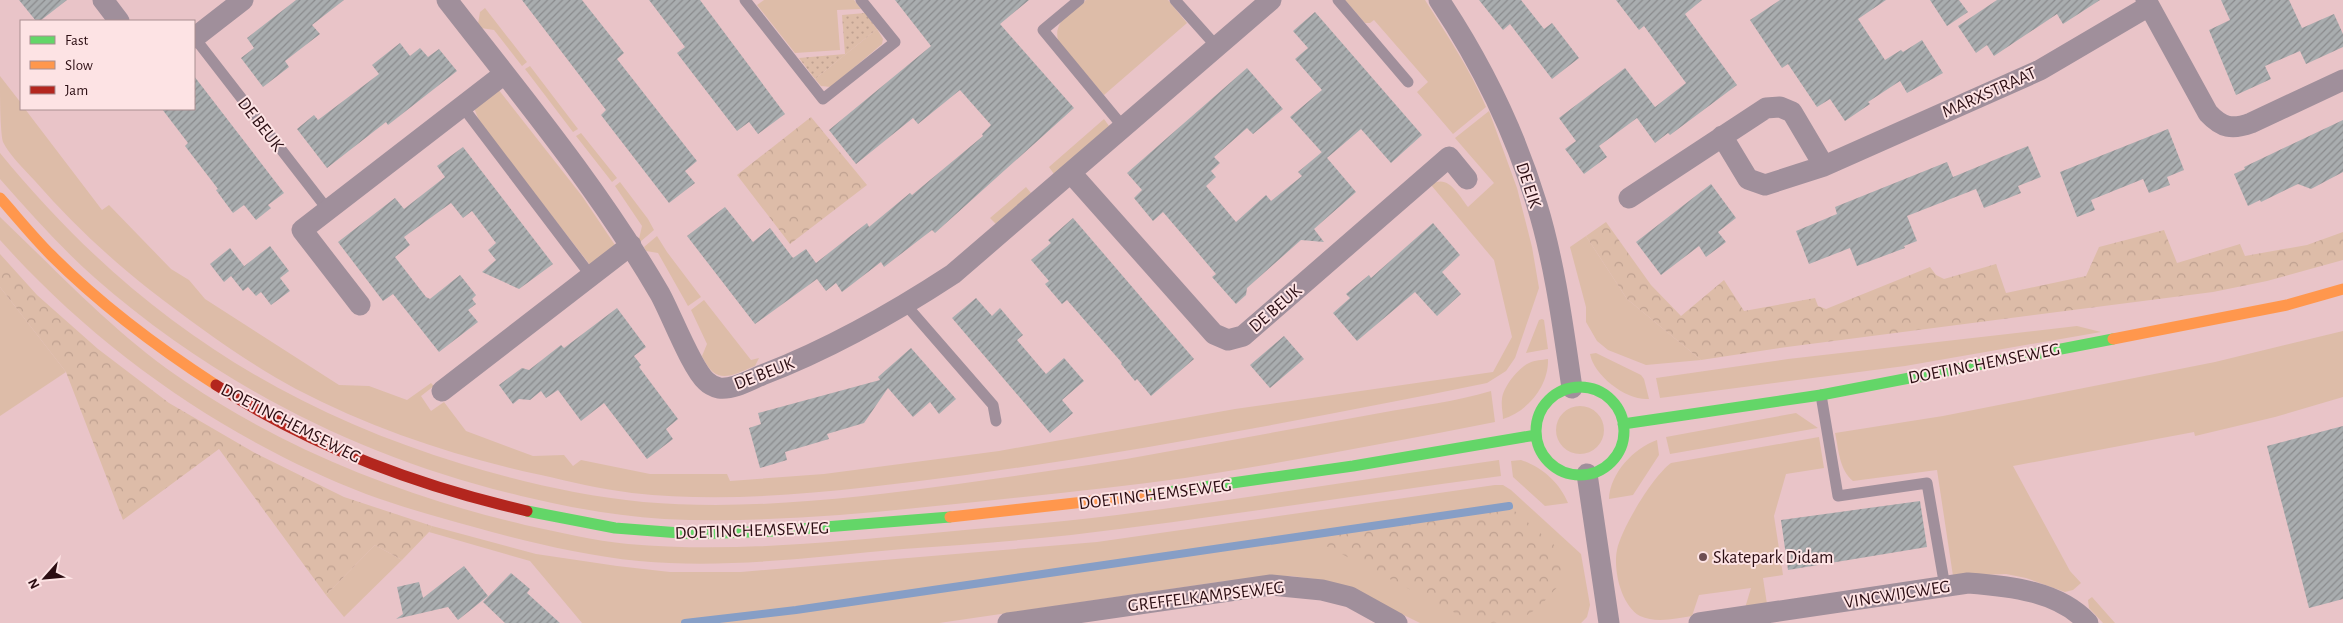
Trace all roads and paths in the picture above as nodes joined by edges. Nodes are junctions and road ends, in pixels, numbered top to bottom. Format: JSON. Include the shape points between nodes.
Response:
{"nodes":[{"id":1,"x":103,"y":0,"type":"edge"},
{"id":2,"x":243,"y":0,"type":"edge"},
{"id":3,"x":447,"y":0,"type":"edge"},
{"id":4,"x":746,"y":0,"type":"edge"},
{"id":5,"x":861,"y":0,"type":"edge"},
{"id":6,"x":1079,"y":0,"type":"edge"},
{"id":7,"x":1176,"y":0,"type":"edge"},
{"id":8,"x":1270,"y":0,"type":"edge"},
{"id":9,"x":1338,"y":0,"type":"edge"},
{"id":10,"x":1439,"y":0,"type":"edge"},
{"id":11,"x":2148,"y":3,"type":"edge"},
{"id":12,"x":119,"y":20,"type":"edge"},
{"id":13,"x":195,"y":37,"type":"edge"},
{"id":14,"x":195,"y":39,"type":"edge"},
{"id":15,"x":1217,"y":47,"type":"junction"},
{"id":16,"x":504,"y":74,"type":"junction"},
{"id":17,"x":2343,"y":80,"type":"edge"},
{"id":18,"x":1408,"y":82,"type":"dead end"},
{"id":19,"x":462,"y":106,"type":"junction"},
{"id":20,"x":1124,"y":128,"type":"junction"},
{"id":21,"x":1722,"y":136,"type":"junction"},
{"id":22,"x":1824,"y":166,"type":"junction"},
{"id":23,"x":1071,"y":174,"type":"junction"},
{"id":24,"x":1467,"y":179,"type":"dead end"},
{"id":25,"x":0,"y":198,"type":"edge"},
{"id":26,"x":1629,"y":198,"type":"dead end"},
{"id":27,"x":328,"y":210,"type":"junction"},
{"id":28,"x":631,"y":245,"type":"junction"},
{"id":29,"x":591,"y":276,"type":"junction"},
{"id":30,"x":2343,"y":289,"type":"edge"},
{"id":31,"x":360,"y":305,"type":"dead end"},
{"id":32,"x":906,"y":305,"type":"junction"},
{"id":33,"x":1572,"y":388,"type":"junction"},
{"id":34,"x":442,"y":390,"type":"dead end"},
{"id":35,"x":1821,"y":395,"type":"junction"},
{"id":36,"x":996,"y":421,"type":"dead end"},
{"id":37,"x":1623,"y":424,"type":"junction"},
{"id":38,"x":1536,"y":435,"type":"junction"},
{"id":39,"x":1587,"y":474,"type":"junction"},
{"id":40,"x":1944,"y":587,"type":"junction"},
{"id":41,"x":1008,"y":623,"type":"edge"},
{"id":42,"x":1397,"y":623,"type":"edge"},
{"id":43,"x":1609,"y":623,"type":"edge"},
{"id":44,"x":1699,"y":623,"type":"edge"},
{"id":45,"x":2088,"y":623,"type":"edge"}],
"edges":[{"from":1,"to":12,"type":"street"},
{"from":2,"to":13,"type":"street","name":"DE BEUK"},
{"from":3,"to":16,"type":"street","name":"DE BEUK"},
{"from":4,"to":5,"type":"lane","via":[[823,99],[895,42]]},
{"from":6,"to":20,"type":"lane","via":[[1043,30]]},
{"from":7,"to":15,"type":"lane"},
{"from":8,"to":15,"type":"street","name":"DE BEUK"},
{"from":9,"to":18,"type":"lane"},
{"from":10,"to":33,"type":"street","name":"DE EIK","via":[[1493,91],[1537,206],[1554,278]]},
{"from":11,"to":17,"type":"street","via":[[2208,113],[2227,128],[2251,123]]},
{"from":11,"to":22,"type":"street","name":"MARXSTRAAT","via":[[2040,70]]},
{"from":14,"to":27,"type":"lane","name":"DE BEUK"},
{"from":15,"to":20,"type":"street","name":"DE BEUK"},
{"from":16,"to":19,"type":"street"},
{"from":16,"to":28,"type":"street","name":"DE BEUK","via":[[580,172]]},
{"from":19,"to":27,"type":"street"},
{"from":19,"to":29,"type":"lane"},
{"from":20,"to":23,"type":"street","name":"DE BEUK"},
{"from":21,"to":22,"type":"street","name":"MARXSTRAAT","via":[[1748,179],[1765,185]]},
{"from":21,"to":22,"type":"street","via":[[1766,108],[1780,107],[1792,112]]},
{"from":21,"to":26,"type":"street"},
{"from":23,"to":24,"type":"street","name":"DE BEUK","via":[[1214,334],[1228,340],[1243,336],[1449,157]]},
{"from":23,"to":32,"type":"street","name":"DE BEUK","via":[[960,268]]},
{"from":25,"to":38,"type":"main road","name":"DOETINCHEMSEWEG","via":[[74,279],[128,324],[187,367],[262,412],[352,457],[413,480],[482,501],[606,527],[675,534],[742,534],[1001,512],[1173,493]]},
{"from":27,"to":31,"type":"street","via":[[302,230]]},
{"from":28,"to":29,"type":"street"},
{"from":28,"to":32,"type":"street","name":"DE BEUK","via":[[668,308],[698,372],[706,382],[719,388],[731,387],[815,353]]},
{"from":29,"to":34,"type":"street"},
{"from":30,"to":35,"type":"main road","name":"DOETINCHEMSEWEG","via":[[2287,305]]},
{"from":32,"to":36,"type":"lane","via":[[992,405]]},
{"from":33,"to":37,"type":"main road","via":[[1596,390],[1609,398]]},
{"from":33,"to":38,"type":"main road","via":[[1554,394],[1544,404],[1538,417]]},
{"from":35,"to":37,"type":"main road","name":"DOETINCHEMSEWEG"},
{"from":35,"to":40,"type":"lane","via":[[1838,496],[1927,483]]},
{"from":37,"to":39,"type":"main road","via":[[1623,439],[1618,453],[1607,465]]},
{"from":38,"to":39,"type":"main road","via":[[1544,457],[1555,467],[1568,473]]},
{"from":39,"to":43,"type":"street"},
{"from":40,"to":44,"type":"street","name":"VINCWIJCWEG"},
{"from":40,"to":45,"type":"street","name":"VINCWIJCWEG","via":[[1968,583],[2007,586],[2049,597]]},
{"from":41,"to":42,"type":"street","name":"GREFFELKAMPSEWEG","via":[[1271,585],[1296,586],[1350,597]]}]}
